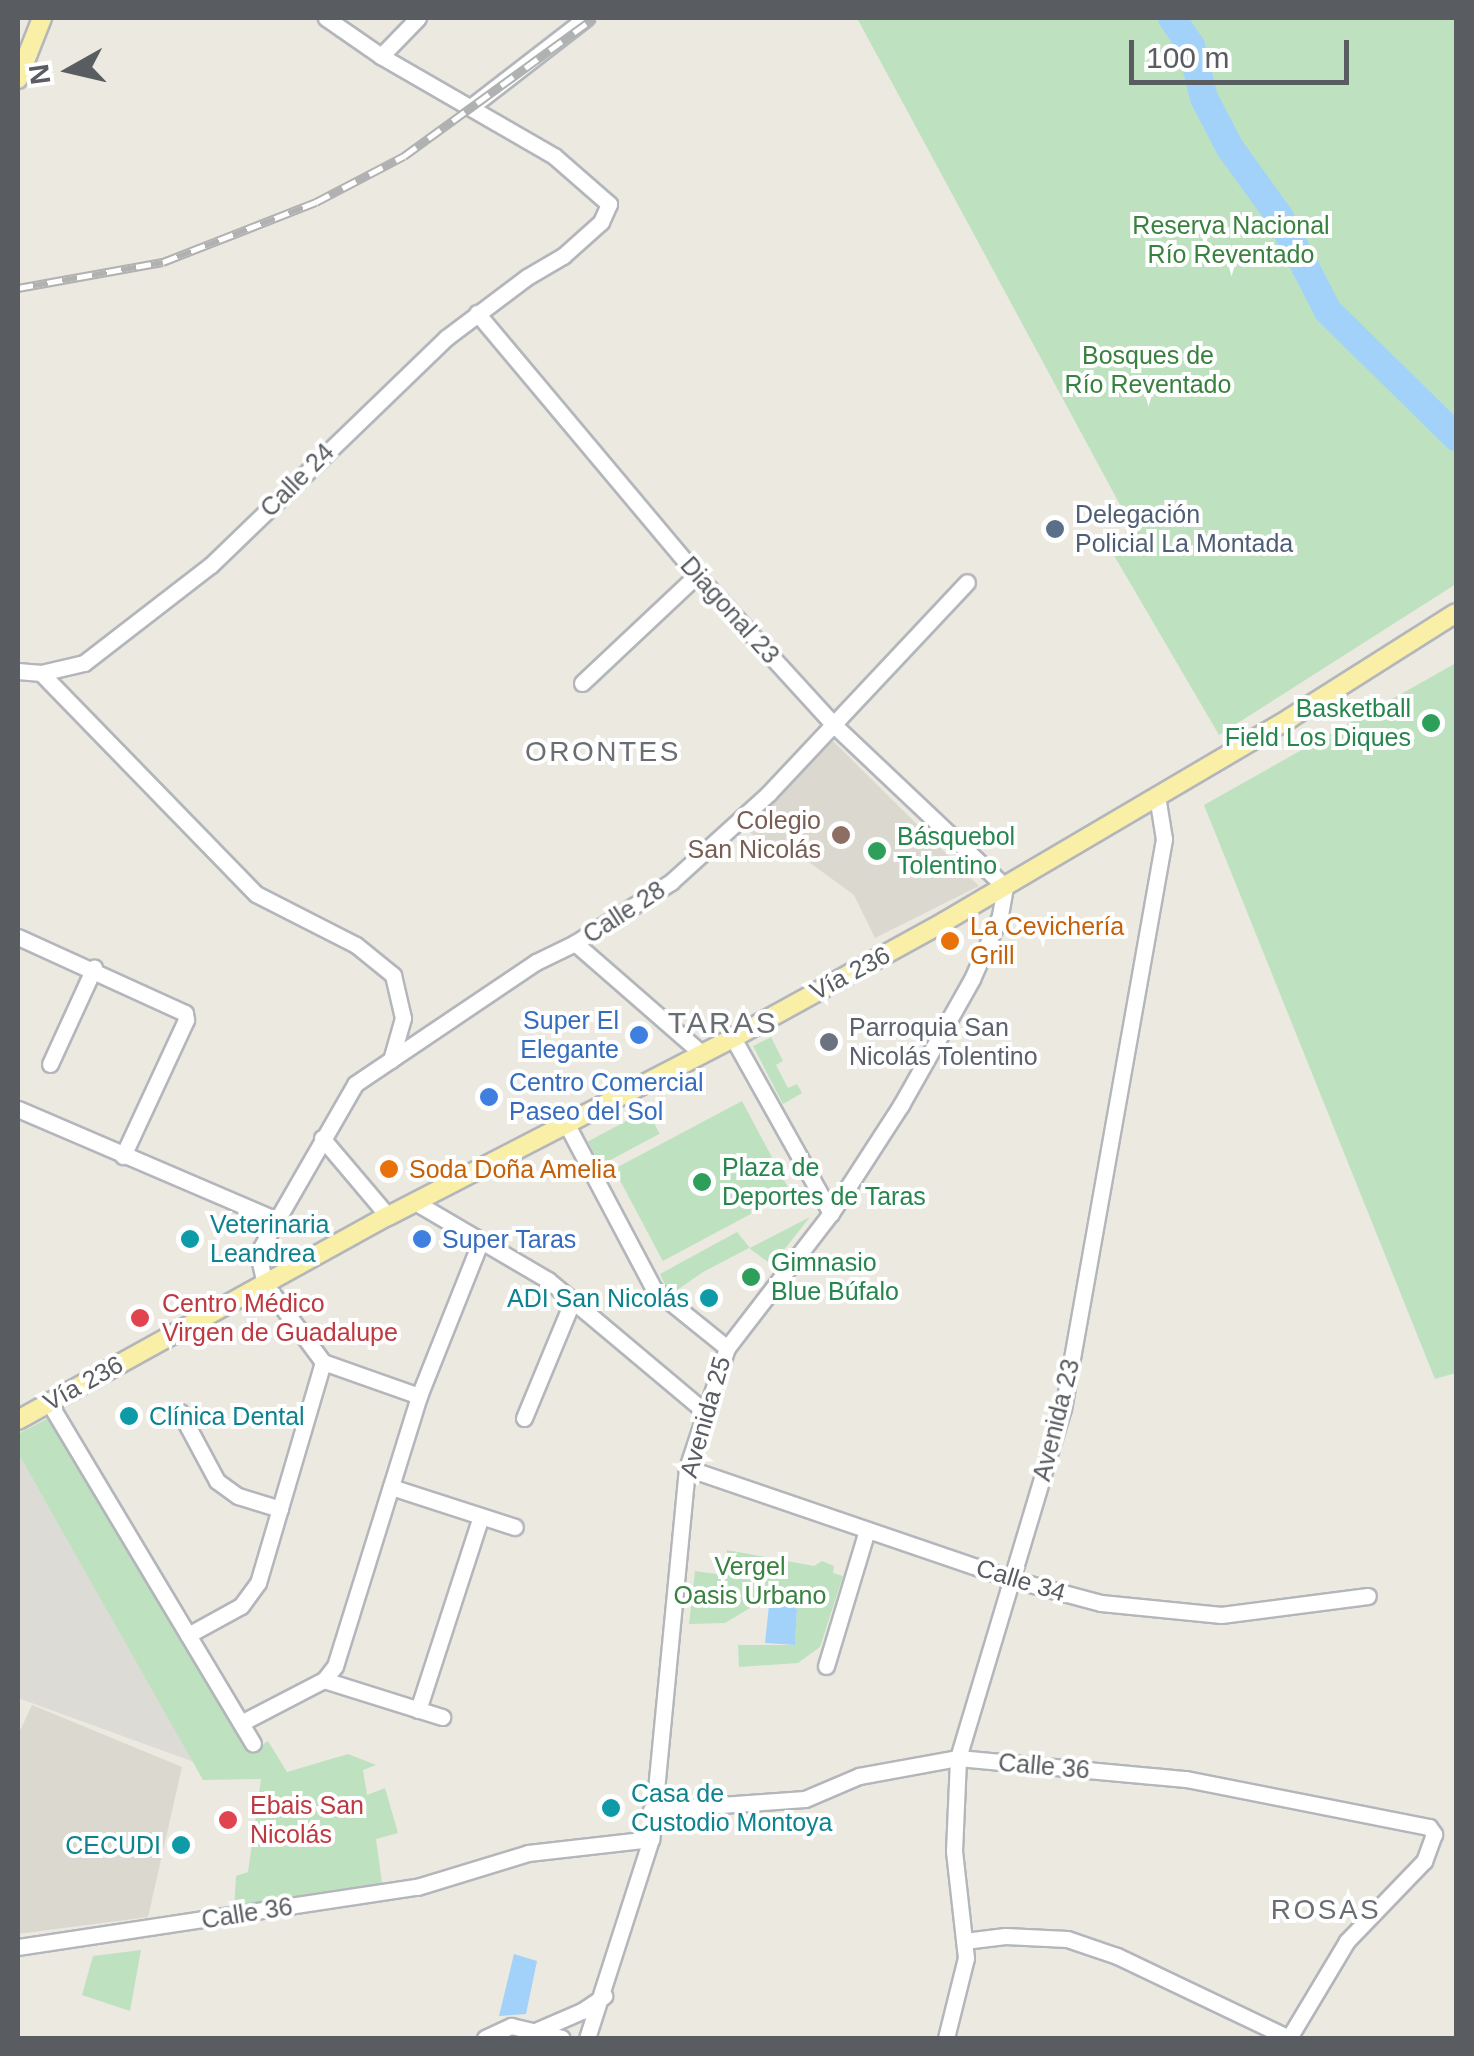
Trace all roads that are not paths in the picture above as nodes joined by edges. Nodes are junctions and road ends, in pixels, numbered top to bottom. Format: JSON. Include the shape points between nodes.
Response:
{"nodes":[{"id":1,"x":42,"y":18,"type":"edge"},
{"id":2,"x":326,"y":18,"type":"edge"},
{"id":3,"x":418,"y":18,"type":"edge"},
{"id":4,"x":586,"y":18,"type":"edge"},
{"id":5,"x":381,"y":56,"type":"junction"},
{"id":6,"x":18,"y":79,"type":"edge"},
{"id":7,"x":472,"y":106,"type":"junction"},
{"id":8,"x":477,"y":313,"type":"junction"},
{"id":9,"x":697,"y":575,"type":"junction"},
{"id":10,"x":967,"y":582,"type":"dead end"},
{"id":11,"x":1456,"y":613,"type":"edge"},
{"id":12,"x":18,"y":671,"type":"edge"},
{"id":13,"x":41,"y":673,"type":"junction"},
{"id":14,"x":582,"y":684,"type":"dead end"},
{"id":15,"x":834,"y":726,"type":"junction"},
{"id":16,"x":1156,"y":796,"type":"junction"},
{"id":17,"x":1005,"y":888,"type":"junction"},
{"id":18,"x":18,"y":937,"type":"edge"},
{"id":19,"x":575,"y":943,"type":"junction"},
{"id":20,"x":94,"y":968,"type":"junction"},
{"id":21,"x":733,"y":1038,"type":"junction"},
{"id":22,"x":701,"y":1053,"type":"junction"},
{"id":23,"x":391,"y":1060,"type":"junction"},
{"id":24,"x":50,"y":1064,"type":"dead end"},
{"id":25,"x":18,"y":1109,"type":"edge"},
{"id":26,"x":567,"y":1125,"type":"junction"},
{"id":27,"x":322,"y":1138,"type":"junction"},
{"id":28,"x":123,"y":1156,"type":"junction"},
{"id":29,"x":415,"y":1202,"type":"junction"},
{"id":30,"x":831,"y":1213,"type":"junction"},
{"id":31,"x":388,"y":1216,"type":"junction"},
{"id":32,"x":274,"y":1219,"type":"junction"},
{"id":33,"x":480,"y":1242,"type":"junction"},
{"id":34,"x":265,"y":1284,"type":"junction"},
{"id":35,"x":572,"y":1302,"type":"junction"},
{"id":36,"x":727,"y":1348,"type":"junction"},
{"id":37,"x":323,"y":1362,"type":"junction"},
{"id":38,"x":419,"y":1396,"type":"junction"},
{"id":39,"x":48,"y":1401,"type":"junction"},
{"id":40,"x":704,"y":1411,"type":"junction"},
{"id":41,"x":180,"y":1412,"type":"dead end"},
{"id":42,"x":524,"y":1418,"type":"dead end"},
{"id":43,"x":18,"y":1420,"type":"edge"},
{"id":44,"x":687,"y":1468,"type":"junction"},
{"id":45,"x":391,"y":1487,"type":"junction"},
{"id":46,"x":280,"y":1509,"type":"junction"},
{"id":47,"x":480,"y":1519,"type":"junction"},
{"id":48,"x":515,"y":1527,"type":"dead end"},
{"id":49,"x":867,"y":1530,"type":"junction"},
{"id":50,"x":1011,"y":1579,"type":"junction"},
{"id":51,"x":1368,"y":1596,"type":"dead end"},
{"id":52,"x":188,"y":1635,"type":"junction"},
{"id":53,"x":826,"y":1666,"type":"dead end"},
{"id":54,"x":324,"y":1680,"type":"junction"},
{"id":55,"x":418,"y":1710,"type":"junction"},
{"id":56,"x":442,"y":1718,"type":"dead end"},
{"id":57,"x":241,"y":1722,"type":"junction"},
{"id":58,"x":253,"y":1743,"type":"dead end"},
{"id":59,"x":958,"y":1758,"type":"junction"},
{"id":60,"x":652,"y":1810,"type":"junction"},
{"id":61,"x":651,"y":1839,"type":"junction"},
{"id":62,"x":964,"y":1941,"type":"junction"},
{"id":63,"x":18,"y":1947,"type":"edge"},
{"id":64,"x":604,"y":1996,"type":"junction"},
{"id":65,"x":538,"y":2030,"type":"junction"},
{"id":66,"x":486,"y":2038,"type":"edge"},
{"id":67,"x":562,"y":2038,"type":"edge"},
{"id":68,"x":587,"y":2038,"type":"edge"},
{"id":69,"x":946,"y":2038,"type":"edge"},
{"id":70,"x":1289,"y":2038,"type":"edge"}],
"edges":[{"from":1,"to":6,"type":"main road"},
{"from":2,"to":5,"type":"street"},
{"from":3,"to":5,"type":"street"},
{"from":4,"to":7,"type":"street"},
{"from":5,"to":7,"type":"street"},
{"from":7,"to":8,"type":"street","name":"Calle 24","via":[[554,156],[609,204],[592,234]]},
{"from":8,"to":9,"type":"street","name":"Diagonal 23"},
{"from":8,"to":13,"type":"street","name":"Calle 24","via":[[211,565],[84,663]]},
{"from":9,"to":14,"type":"street"},
{"from":9,"to":15,"type":"street","name":"Diagonal 23"},
{"from":10,"to":15,"type":"street","name":"Calle 28"},
{"from":11,"to":16,"type":"main road","name":"Vía 236"},
{"from":12,"to":13,"type":"street","name":"Calle 24"},
{"from":13,"to":23,"type":"street","via":[[256,894],[356,945],[393,975],[402,1018]]},
{"from":15,"to":17,"type":"street","name":"Diagonal 23"},
{"from":15,"to":19,"type":"street","name":"Calle 28","via":[[671,882]]},
{"from":16,"to":17,"type":"main road","name":"Vía 236"},
{"from":16,"to":50,"type":"street","name":"Avenida 23","via":[[1164,838],[1063,1410]]},
{"from":17,"to":21,"type":"main road","name":"Vía 236"},
{"from":17,"to":30,"type":"street","via":[[972,979]]},
{"from":18,"to":20,"type":"street"},
{"from":19,"to":22,"type":"street"},
{"from":19,"to":23,"type":"street","name":"Calle 28"},
{"from":20,"to":24,"type":"street"},
{"from":20,"to":28,"type":"street","via":[[186,1013]]},
{"from":21,"to":22,"type":"main road","name":"Vía 236"},
{"from":21,"to":30,"type":"street"},
{"from":22,"to":26,"type":"main road","name":"Vía 236"},
{"from":23,"to":27,"type":"street","name":"Calle 28","via":[[355,1084]]},
{"from":25,"to":28,"type":"street"},
{"from":26,"to":29,"type":"main road","name":"Vía 236"},
{"from":26,"to":36,"type":"street","name":"Avenida 25","via":[[654,1289]]},
{"from":27,"to":31,"type":"street"},
{"from":27,"to":32,"type":"street","name":"Calle 28"},
{"from":28,"to":32,"type":"street"},
{"from":29,"to":31,"type":"main road","name":"Vía 236"},
{"from":29,"to":33,"type":"street"},
{"from":30,"to":36,"type":"street"},
{"from":31,"to":34,"type":"main road","name":"Vía 236"},
{"from":32,"to":34,"type":"street","name":"Calle 28","via":[[258,1253]]},
{"from":33,"to":35,"type":"street","via":[[548,1280]]},
{"from":33,"to":38,"type":"street"},
{"from":34,"to":37,"type":"street"},
{"from":34,"to":39,"type":"main road","name":"Vía 236"},
{"from":35,"to":40,"type":"street"},
{"from":35,"to":42,"type":"street"},
{"from":36,"to":40,"type":"street","name":"Avenida 25"},
{"from":37,"to":38,"type":"street"},
{"from":37,"to":46,"type":"street"},
{"from":38,"to":45,"type":"street"},
{"from":39,"to":43,"type":"main road","name":"Vía 236"},
{"from":39,"to":52,"type":"street"},
{"from":40,"to":44,"type":"street","name":"Avenida 25"},
{"from":41,"to":46,"type":"street","via":[[217,1481],[238,1496]]},
{"from":44,"to":49,"type":"street","name":"Calle 34"},
{"from":44,"to":60,"type":"street","name":"Avenida 25"},
{"from":45,"to":47,"type":"street"},
{"from":45,"to":54,"type":"street","via":[[335,1666]]},
{"from":46,"to":52,"type":"street","via":[[258,1583],[241,1606]]},
{"from":47,"to":48,"type":"street"},
{"from":47,"to":55,"type":"street"},
{"from":49,"to":50,"type":"street","name":"Calle 34"},
{"from":49,"to":53,"type":"street"},
{"from":50,"to":51,"type":"street","name":"Calle 34","via":[[1102,1603],[1221,1615]]},
{"from":50,"to":59,"type":"street","name":"Avenida 23"},
{"from":52,"to":57,"type":"street"},
{"from":54,"to":55,"type":"street"},
{"from":54,"to":57,"type":"street"},
{"from":55,"to":56,"type":"street"},
{"from":57,"to":58,"type":"street"},
{"from":59,"to":60,"type":"street","name":"Calle 36","via":[[859,1776],[806,1799]]},
{"from":59,"to":62,"type":"street","name":"Avenida 23","via":[[954,1851]]},
{"from":59,"to":70,"type":"street","name":"Calle 36","via":[[1186,1778],[1429,1827],[1434,1834],[1424,1861],[1347,1941]]},
{"from":60,"to":61,"type":"street","name":"Avenida 25"},
{"from":61,"to":63,"type":"street","name":"Calle 36","via":[[528,1854],[417,1887]]},
{"from":61,"to":64,"type":"street","name":"Avenida 25"},
{"from":62,"to":69,"type":"street","name":"Avenida 23","via":[[966,1958]]},
{"from":62,"to":70,"type":"street","via":[[1067,1939],[1118,1956]]},
{"from":64,"to":65,"type":"street"},
{"from":64,"to":68,"type":"street","name":"Avenida 25"},
{"from":65,"to":66,"type":"street","via":[[511,2026]]},
{"from":65,"to":67,"type":"street"}]}
